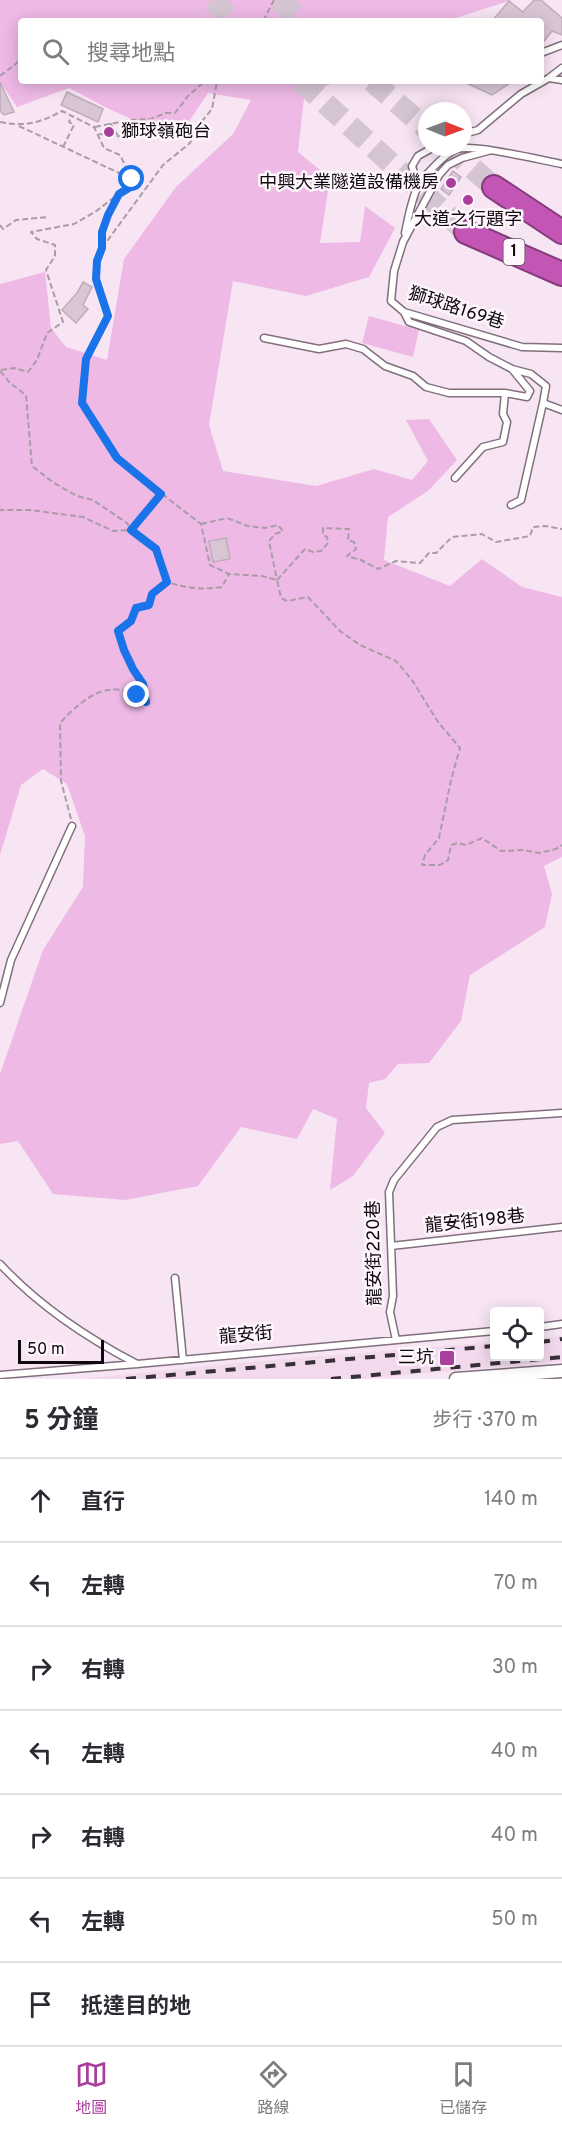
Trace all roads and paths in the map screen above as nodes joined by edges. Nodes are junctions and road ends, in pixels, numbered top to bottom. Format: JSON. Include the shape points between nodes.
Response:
{"nodes":[{"id":1,"x":274,"y":0,"type":"edge"},
{"id":2,"x":265,"y":18,"type":"edge"},
{"id":3,"x":562,"y":45,"type":"edge"},
{"id":4,"x":544,"y":52,"type":"edge"},
{"id":5,"x":18,"y":62,"type":"edge"},
{"id":6,"x":562,"y":68,"type":"edge"},
{"id":7,"x":0,"y":76,"type":"edge"},
{"id":8,"x":549,"y":78,"type":"junction"},
{"id":9,"x":544,"y":81,"type":"edge"},
{"id":10,"x":562,"y":81,"type":"edge"},
{"id":11,"x":202,"y":84,"type":"edge"},
{"id":12,"x":216,"y":84,"type":"edge"},
{"id":13,"x":538,"y":84,"type":"edge"},
{"id":14,"x":72,"y":115,"type":"junction"},
{"id":15,"x":164,"y":120,"type":"dead end"},
{"id":16,"x":0,"y":122,"type":"edge"},
{"id":17,"x":110,"y":123,"type":"junction"},
{"id":18,"x":19,"y":126,"type":"junction"},
{"id":19,"x":94,"y":127,"type":"junction"},
{"id":20,"x":472,"y":132,"type":"edge"},
{"id":21,"x":99,"y":134,"type":"junction"},
{"id":22,"x":118,"y":136,"type":"junction"},
{"id":23,"x":63,"y":147,"type":"junction"},
{"id":24,"x":488,"y":151,"type":"junction"},
{"id":25,"x":418,"y":156,"type":"edge"},
{"id":26,"x":562,"y":164,"type":"edge"},
{"id":27,"x":132,"y":186,"type":"junction"},
{"id":28,"x":418,"y":186,"type":"junction"},
{"id":29,"x":494,"y":187,"type":"tunnel mouth"},
{"id":30,"x":119,"y":194,"type":"junction"},
{"id":31,"x":48,"y":217,"type":"dead end"},
{"id":32,"x":0,"y":225,"type":"edge"},
{"id":33,"x":466,"y":232,"type":"tunnel mouth"},
{"id":34,"x":562,"y":232,"type":"edge"},
{"id":35,"x":403,"y":242,"type":"junction"},
{"id":36,"x":102,"y":248,"type":"junction"},
{"id":37,"x":562,"y":274,"type":"edge"},
{"id":38,"x":404,"y":312,"type":"junction"},
{"id":39,"x":264,"y":338,"type":"dead end"},
{"id":40,"x":562,"y":348,"type":"edge"},
{"id":41,"x":512,"y":369,"type":"junction"},
{"id":42,"x":0,"y":371,"type":"edge"},
{"id":43,"x":505,"y":393,"type":"junction"},
{"id":44,"x":543,"y":403,"type":"junction"},
{"id":45,"x":562,"y":410,"type":"edge"},
{"id":46,"x":455,"y":478,"type":"dead end"},
{"id":47,"x":161,"y":494,"type":"junction"},
{"id":48,"x":511,"y":505,"type":"dead end"},
{"id":49,"x":0,"y":510,"type":"edge"},
{"id":50,"x":201,"y":524,"type":"junction"},
{"id":51,"x":562,"y":529,"type":"edge"},
{"id":52,"x":131,"y":530,"type":"junction"},
{"id":53,"x":229,"y":574,"type":"junction"},
{"id":54,"x":277,"y":580,"type":"junction"},
{"id":55,"x":167,"y":582,"type":"junction"},
{"id":56,"x":72,"y":826,"type":"joint"},
{"id":57,"x":562,"y":845,"type":"edge"},
{"id":58,"x":0,"y":1003,"type":"edge"},
{"id":59,"x":562,"y":1113,"type":"edge"},
{"id":60,"x":562,"y":1227,"type":"edge"},
{"id":61,"x":391,"y":1246,"type":"junction"},
{"id":62,"x":0,"y":1264,"type":"edge"},
{"id":63,"x":175,"y":1278,"type":"dead end"},
{"id":64,"x":562,"y":1324,"type":"edge"},
{"id":65,"x":544,"y":1326,"type":"edge"},
{"id":66,"x":490,"y":1331,"type":"edge"},
{"id":67,"x":396,"y":1340,"type":"junction"},
{"id":68,"x":183,"y":1360,"type":"junction"},
{"id":69,"x":137,"y":1364,"type":"junction"},
{"id":70,"x":562,"y":1371,"type":"edge"},
{"id":71,"x":0,"y":1375,"type":"edge"},
{"id":72,"x":456,"y":1379,"type":"edge"}],
"edges":[{"from":1,"to":2,"type":"path"},
{"from":3,"to":4,"type":"lane"},
{"from":5,"to":7,"type":"path"},
{"from":6,"to":8,"type":"lane"},
{"from":8,"to":9,"type":"lane"},
{"from":8,"to":10,"type":"lane"},
{"from":11,"to":17,"type":"path","via":[[175,113]]},
{"from":12,"to":36,"type":"path","via":[[212,109],[190,143],[163,165]]},
{"from":13,"to":20,"type":"lane"},
{"from":14,"to":18,"type":"path","via":[[62,111],[46,120]]},
{"from":14,"to":19,"type":"path"},
{"from":14,"to":23,"type":"path","via":[[69,122],[74,125]]},
{"from":15,"to":22,"type":"path","via":[[144,135]]},
{"from":16,"to":18,"type":"path"},
{"from":17,"to":19,"type":"path"},
{"from":17,"to":22,"type":"path"},
{"from":18,"to":23,"type":"path"},
{"from":19,"to":21,"type":"path"},
{"from":21,"to":22,"type":"path"},
{"from":21,"to":27,"type":"path","via":[[104,148],[120,155]]},
{"from":23,"to":27,"type":"path","via":[[119,173]]},
{"from":24,"to":26,"type":"lane"},
{"from":24,"to":28,"type":"lane","via":[[452,151]]},
{"from":24,"to":35,"type":"lane","name":"獅球路169巷","via":[[448,165]]},
{"from":25,"to":28,"type":"lane","via":[[412,166]]},
{"from":27,"to":30,"type":"path"},
{"from":28,"to":35,"type":"lane"},
{"from":29,"to":34,"type":"highway","number":"1"},
{"from":30,"to":36,"type":"path","via":[[102,232]]},
{"from":30,"to":42,"type":"path","via":[[74,224],[31,232],[37,239],[55,245],[55,256],[46,270],[63,322],[47,333],[28,372],[14,368]]},
{"from":31,"to":32,"type":"path","via":[[16,220],[3,229]]},
{"from":33,"to":37,"type":"highway","number":"1"},
{"from":35,"to":38,"type":"lane","name":"獅球路169巷","via":[[394,271],[391,301]]},
{"from":36,"to":47,"type":"path","via":[[96,279],[108,316],[86,359],[82,403],[117,458]]},
{"from":38,"to":40,"type":"lane","name":"獅球路169巷","via":[[522,346]]},
{"from":38,"to":41,"type":"lane","via":[[409,322],[466,341]]},
{"from":39,"to":43,"type":"lane","via":[[319,349],[345,344],[363,349],[385,366],[412,376],[426,387],[449,393]]},
{"from":41,"to":43,"type":"lane","via":[[530,391],[527,397]]},
{"from":41,"to":44,"type":"lane","via":[[531,374],[546,386]]},
{"from":42,"to":52,"type":"path","via":[[26,395],[32,466],[77,496],[93,500],[127,523]]},
{"from":43,"to":46,"type":"lane","via":[[503,414],[507,422],[503,442],[483,447]]},
{"from":44,"to":45,"type":"lane"},
{"from":44,"to":48,"type":"lane","via":[[521,500]]},
{"from":47,"to":50,"type":"path"},
{"from":47,"to":52,"type":"path"},
{"from":49,"to":52,"type":"path","via":[[83,517],[113,531]]},
{"from":50,"to":53,"type":"path","via":[[210,565]]},
{"from":50,"to":54,"type":"path","via":[[227,518],[248,526],[278,525],[283,531],[269,541]]},
{"from":51,"to":54,"type":"path","via":[[533,527],[530,536],[496,542],[482,534],[452,537],[420,563],[396,561],[378,568],[347,556],[356,549],[354,542],[348,540],[350,529],[323,528],[322,535],[328,543],[321,551],[305,549]]},
{"from":52,"to":55,"type":"path","via":[[156,549]]},
{"from":53,"to":54,"type":"path"},
{"from":53,"to":55,"type":"path","via":[[222,587],[213,589]]},
{"from":54,"to":57,"type":"path","via":[[281,598],[308,597],[340,631],[396,661],[460,748],[439,838],[422,865],[440,866],[448,860],[451,845],[466,845],[482,838],[501,851],[523,849],[539,853]]},
{"from":55,"to":56,"type":"path","via":[[152,594],[149,605],[136,608],[131,621],[118,631],[143,684],[146,702],[114,687],[91,695],[60,723],[61,782]]},
{"from":56,"to":58,"type":"lane","via":[[11,960]]},
{"from":59,"to":61,"type":"lane","name":"龍安街220巷","via":[[452,1120],[437,1127],[388,1192]]},
{"from":60,"to":61,"type":"lane","name":"龍安街198巷"},
{"from":61,"to":67,"type":"lane","name":"龍安街220巷","via":[[390,1312]]},
{"from":62,"to":69,"type":"lane","via":[[53,1311],[109,1350]]},
{"from":63,"to":68,"type":"lane"},
{"from":64,"to":65,"type":"lane"},
{"from":66,"to":67,"type":"lane","name":"龍安街"},
{"from":67,"to":68,"type":"lane","name":"龍安街"},
{"from":68,"to":69,"type":"lane","name":"龍安街"},
{"from":69,"to":71,"type":"lane","name":"龍安街"},
{"from":70,"to":72,"type":"street"}]}
